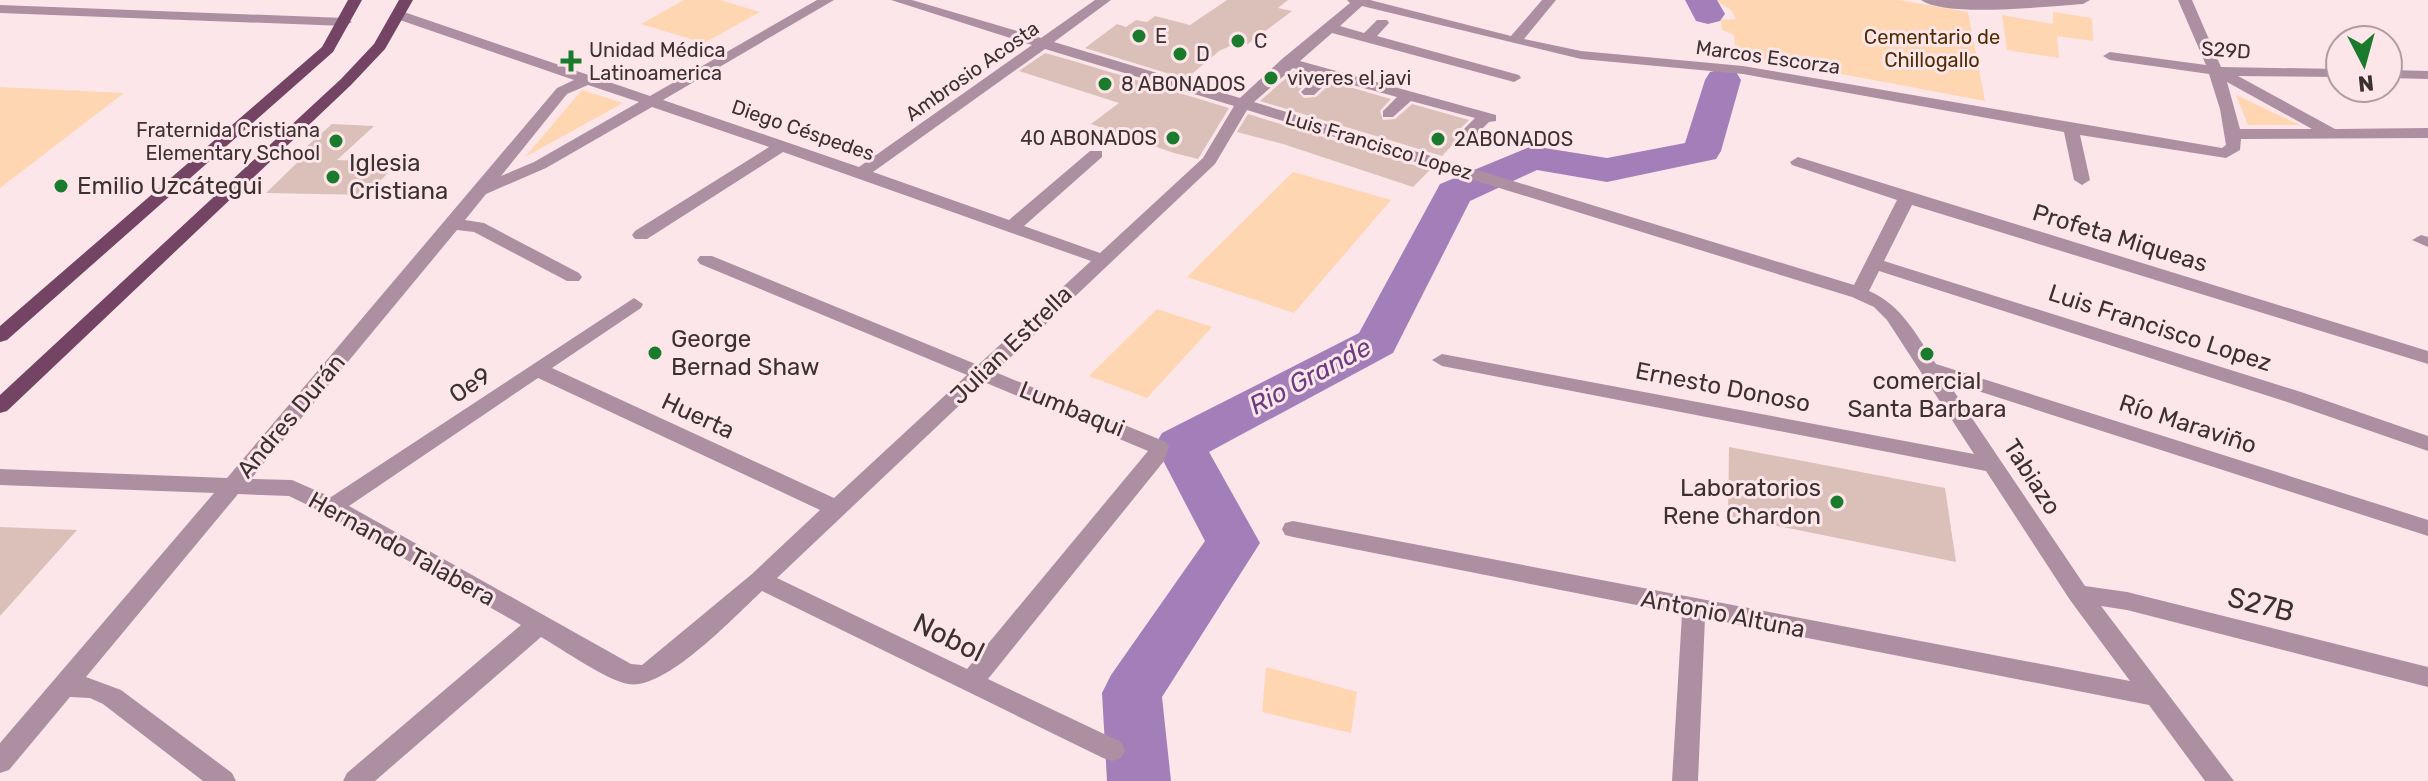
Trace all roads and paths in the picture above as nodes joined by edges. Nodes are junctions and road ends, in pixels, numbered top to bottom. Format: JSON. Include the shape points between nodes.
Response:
{"nodes":[{"id":1,"x":355,"y":0,"type":"edge"},
{"id":2,"x":827,"y":0,"type":"edge"},
{"id":3,"x":898,"y":0,"type":"edge"},
{"id":4,"x":1104,"y":0,"type":"edge"},
{"id":5,"x":1358,"y":0,"type":"edge"},
{"id":6,"x":1549,"y":0,"type":"edge"},
{"id":7,"x":1928,"y":0,"type":"edge"},
{"id":8,"x":2083,"y":0,"type":"edge"},
{"id":9,"x":2185,"y":0,"type":"edge"},
{"id":10,"x":402,"y":8,"type":"edge"},
{"id":11,"x":0,"y":9,"type":"edge"},
{"id":12,"x":345,"y":22,"type":"junction"},
{"id":13,"x":1382,"y":23,"type":"dead end"},
{"id":14,"x":1327,"y":27,"type":"junction"},
{"id":15,"x":1367,"y":38,"type":"junction"},
{"id":16,"x":1514,"y":41,"type":"junction"},
{"id":17,"x":1046,"y":44,"type":"junction"},
{"id":18,"x":1458,"y":44,"type":"dead end"},
{"id":19,"x":2110,"y":56,"type":"dead end"},
{"id":20,"x":1443,"y":59,"type":"junction"},
{"id":21,"x":1287,"y":62,"type":"junction"},
{"id":22,"x":2216,"y":71,"type":"junction"},
{"id":23,"x":2324,"y":73,"type":"edge"},
{"id":24,"x":1327,"y":74,"type":"junction"},
{"id":25,"x":2404,"y":74,"type":"edge"},
{"id":26,"x":2428,"y":75,"type":"edge"},
{"id":27,"x":1514,"y":78,"type":"dead end"},
{"id":28,"x":588,"y":79,"type":"junction"},
{"id":29,"x":1309,"y":92,"type":"dead end"},
{"id":30,"x":1407,"y":96,"type":"junction"},
{"id":31,"x":652,"y":101,"type":"junction"},
{"id":32,"x":1243,"y":104,"type":"junction"},
{"id":33,"x":1388,"y":114,"type":"dead end"},
{"id":34,"x":2071,"y":127,"type":"junction"},
{"id":35,"x":2330,"y":133,"type":"junction"},
{"id":36,"x":2428,"y":133,"type":"edge"},
{"id":37,"x":2233,"y":134,"type":"junction"},
{"id":38,"x":1465,"y":137,"type":"dead end"},
{"id":39,"x":781,"y":146,"type":"junction"},
{"id":40,"x":1096,"y":154,"type":"dead end"},
{"id":41,"x":1798,"y":162,"type":"dead end"},
{"id":42,"x":861,"y":173,"type":"junction"},
{"id":43,"x":2082,"y":180,"type":"dead end"},
{"id":44,"x":480,"y":192,"type":"junction"},
{"id":45,"x":1907,"y":198,"type":"junction"},
{"id":46,"x":453,"y":224,"type":"junction"},
{"id":47,"x":1012,"y":227,"type":"junction"},
{"id":48,"x":641,"y":235,"type":"dead end"},
{"id":49,"x":1101,"y":259,"type":"junction"},
{"id":50,"x":706,"y":260,"type":"dead end"},
{"id":51,"x":1875,"y":264,"type":"junction"},
{"id":52,"x":573,"y":277,"type":"dead end"},
{"id":53,"x":1859,"y":293,"type":"junction"},
{"id":54,"x":634,"y":304,"type":"dead end"},
{"id":55,"x":0,"y":336,"type":"edge"},
{"id":56,"x":2428,"y":358,"type":"edge"},
{"id":57,"x":1442,"y":360,"type":"dead end"},
{"id":58,"x":1931,"y":369,"type":"junction"},
{"id":59,"x":539,"y":370,"type":"junction"},
{"id":60,"x":983,"y":373,"type":"junction"},
{"id":61,"x":0,"y":406,"type":"edge"},
{"id":62,"x":2428,"y":444,"type":"edge"},
{"id":63,"x":1993,"y":465,"type":"junction"},
{"id":64,"x":0,"y":477,"type":"edge"},
{"id":65,"x":233,"y":484,"type":"junction"},
{"id":66,"x":332,"y":507,"type":"junction"},
{"id":67,"x":835,"y":508,"type":"junction"},
{"id":68,"x":2428,"y":528,"type":"edge"},
{"id":69,"x":1293,"y":529,"type":"dead end"},
{"id":70,"x":760,"y":580,"type":"junction"},
{"id":71,"x":2078,"y":594,"type":"junction"},
{"id":72,"x":1694,"y":609,"type":"junction"},
{"id":73,"x":538,"y":625,"type":"junction"},
{"id":74,"x":644,"y":675,"type":"joint"},
{"id":75,"x":2428,"y":677,"type":"edge"},
{"id":76,"x":972,"y":681,"type":"junction"},
{"id":77,"x":63,"y":686,"type":"junction"},
{"id":78,"x":2154,"y":696,"type":"junction"},
{"id":79,"x":1112,"y":750,"type":"dead end"},
{"id":80,"x":0,"y":762,"type":"edge"},
{"id":81,"x":223,"y":781,"type":"edge"},
{"id":82,"x":356,"y":781,"type":"edge"},
{"id":83,"x":1685,"y":781,"type":"edge"},
{"id":84,"x":2221,"y":781,"type":"edge"}],
"edges":[{"from":1,"to":12,"type":"main road"},
{"from":2,"to":31,"type":"street"},
{"from":3,"to":17,"type":"street","name":"Luis Francisco Lopez"},
{"from":4,"to":17,"type":"street","name":"Ambrosio Acosta"},
{"from":5,"to":14,"type":"street","name":"Julian Estrella"},
{"from":5,"to":16,"type":"street","name":"Marcos Escorza"},
{"from":6,"to":16,"type":"street"},
{"from":7,"to":8,"type":"street","via":[[1973,6]]},
{"from":9,"to":22,"type":"street"},
{"from":10,"to":28,"type":"street","name":"Diego Céspedes"},
{"from":10,"to":61,"type":"main road","via":[[380,46],[346,82]]},
{"from":11,"to":12,"type":"street"},
{"from":12,"to":55,"type":"main road","via":[[328,49],[295,81]]},
{"from":13,"to":15,"type":"street"},
{"from":14,"to":15,"type":"street"},
{"from":14,"to":21,"type":"street","name":"Julian Estrella"},
{"from":15,"to":20,"type":"street"},
{"from":16,"to":34,"type":"street","name":"Marcos Escorza","via":[[1607,58],[1743,70]]},
{"from":17,"to":32,"type":"street","name":"Luis Francisco Lopez"},
{"from":17,"to":42,"type":"street","name":"Ambrosio Acosta"},
{"from":18,"to":20,"type":"street"},
{"from":19,"to":22,"type":"street","name":"S29D"},
{"from":20,"to":27,"type":"street"},
{"from":21,"to":24,"type":"street"},
{"from":21,"to":32,"type":"street","name":"Julian Estrella"},
{"from":22,"to":23,"type":"street","name":"S29D"},
{"from":22,"to":35,"type":"street"},
{"from":22,"to":37,"type":"street"},
{"from":24,"to":29,"type":"street"},
{"from":24,"to":30,"type":"street"},
{"from":25,"to":26,"type":"street"},
{"from":28,"to":31,"type":"street","name":"Diego Céspedes"},
{"from":28,"to":44,"type":"street","name":"Andres Durán","via":[[562,91]]},
{"from":30,"to":33,"type":"street"},
{"from":30,"to":38,"type":"street","via":[[1488,118]]},
{"from":31,"to":39,"type":"street","name":"Diego Céspedes"},
{"from":31,"to":44,"type":"street","via":[[540,165]]},
{"from":32,"to":49,"type":"street","name":"Julian Estrella","via":[[1209,161]]},
{"from":32,"to":53,"type":"street","name":"Luis Francisco Lopez"},
{"from":34,"to":37,"type":"street","name":"Marcos Escorza","via":[[2226,153],[2234,147]]},
{"from":34,"to":43,"type":"street"},
{"from":35,"to":36,"type":"street"},
{"from":35,"to":37,"type":"street"},
{"from":39,"to":42,"type":"street","name":"Diego Céspedes"},
{"from":39,"to":48,"type":"street"},
{"from":40,"to":47,"type":"street"},
{"from":41,"to":45,"type":"street","name":"Profeta Miqueas"},
{"from":42,"to":47,"type":"street","name":"Diego Céspedes"},
{"from":44,"to":46,"type":"street","name":"Andres Durán"},
{"from":45,"to":51,"type":"street"},
{"from":45,"to":56,"type":"street","name":"Profeta Miqueas"},
{"from":46,"to":52,"type":"street","via":[[478,227]]},
{"from":46,"to":65,"type":"street","name":"Andres Durán"},
{"from":47,"to":49,"type":"street","name":"Diego Céspedes"},
{"from":49,"to":60,"type":"street","name":"Julian Estrella"},
{"from":50,"to":60,"type":"street","name":"Lumbaqui"},
{"from":51,"to":53,"type":"street"},
{"from":51,"to":62,"type":"street","name":"Luis Francisco Lopez"},
{"from":53,"to":58,"type":"street","name":"Tabiazo","via":[[1885,307]]},
{"from":54,"to":59,"type":"street","name":"Oe9"},
{"from":57,"to":63,"type":"street","name":"Ernesto Donoso"},
{"from":58,"to":63,"type":"street","name":"Tabiazo"},
{"from":58,"to":68,"type":"street","name":"Río Maraviño"},
{"from":59,"to":66,"type":"street","name":"Oe9"},
{"from":59,"to":67,"type":"street","name":"Huerta"},
{"from":60,"to":67,"type":"street","name":"Julian Estrella"},
{"from":60,"to":76,"type":"street","name":"Lumbaqui","via":[[1159,447],[1157,456]]},
{"from":63,"to":71,"type":"street","name":"Tabiazo"},
{"from":64,"to":65,"type":"street","name":"Hernando Talabera"},
{"from":65,"to":66,"type":"street","name":"Hernando Talabera","via":[[292,488]]},
{"from":65,"to":77,"type":"street","name":"Andres Durán"},
{"from":66,"to":73,"type":"street","name":"Hernando Talabera"},
{"from":67,"to":70,"type":"street","name":"Julian Estrella"},
{"from":69,"to":72,"type":"street","name":"Antonio Altuna"},
{"from":70,"to":74,"type":"street","name":"Julian Estrella"},
{"from":70,"to":76,"type":"street","name":"Nobol"},
{"from":71,"to":75,"type":"street","name":"S27B","via":[[2127,601]]},
{"from":71,"to":78,"type":"street","name":"Tabiazo"},
{"from":72,"to":78,"type":"street","name":"Antonio Altuna"},
{"from":72,"to":83,"type":"street"},
{"from":73,"to":74,"type":"street","name":"Hernando Talabera","via":[[627,674]]},
{"from":73,"to":82,"type":"street"},
{"from":76,"to":79,"type":"street","name":"Nobol"},
{"from":77,"to":80,"type":"street","name":"Andres Durán"},
{"from":77,"to":81,"type":"street","via":[[93,688],[112,697]]},
{"from":78,"to":84,"type":"street","name":"Tabiazo"}]}
